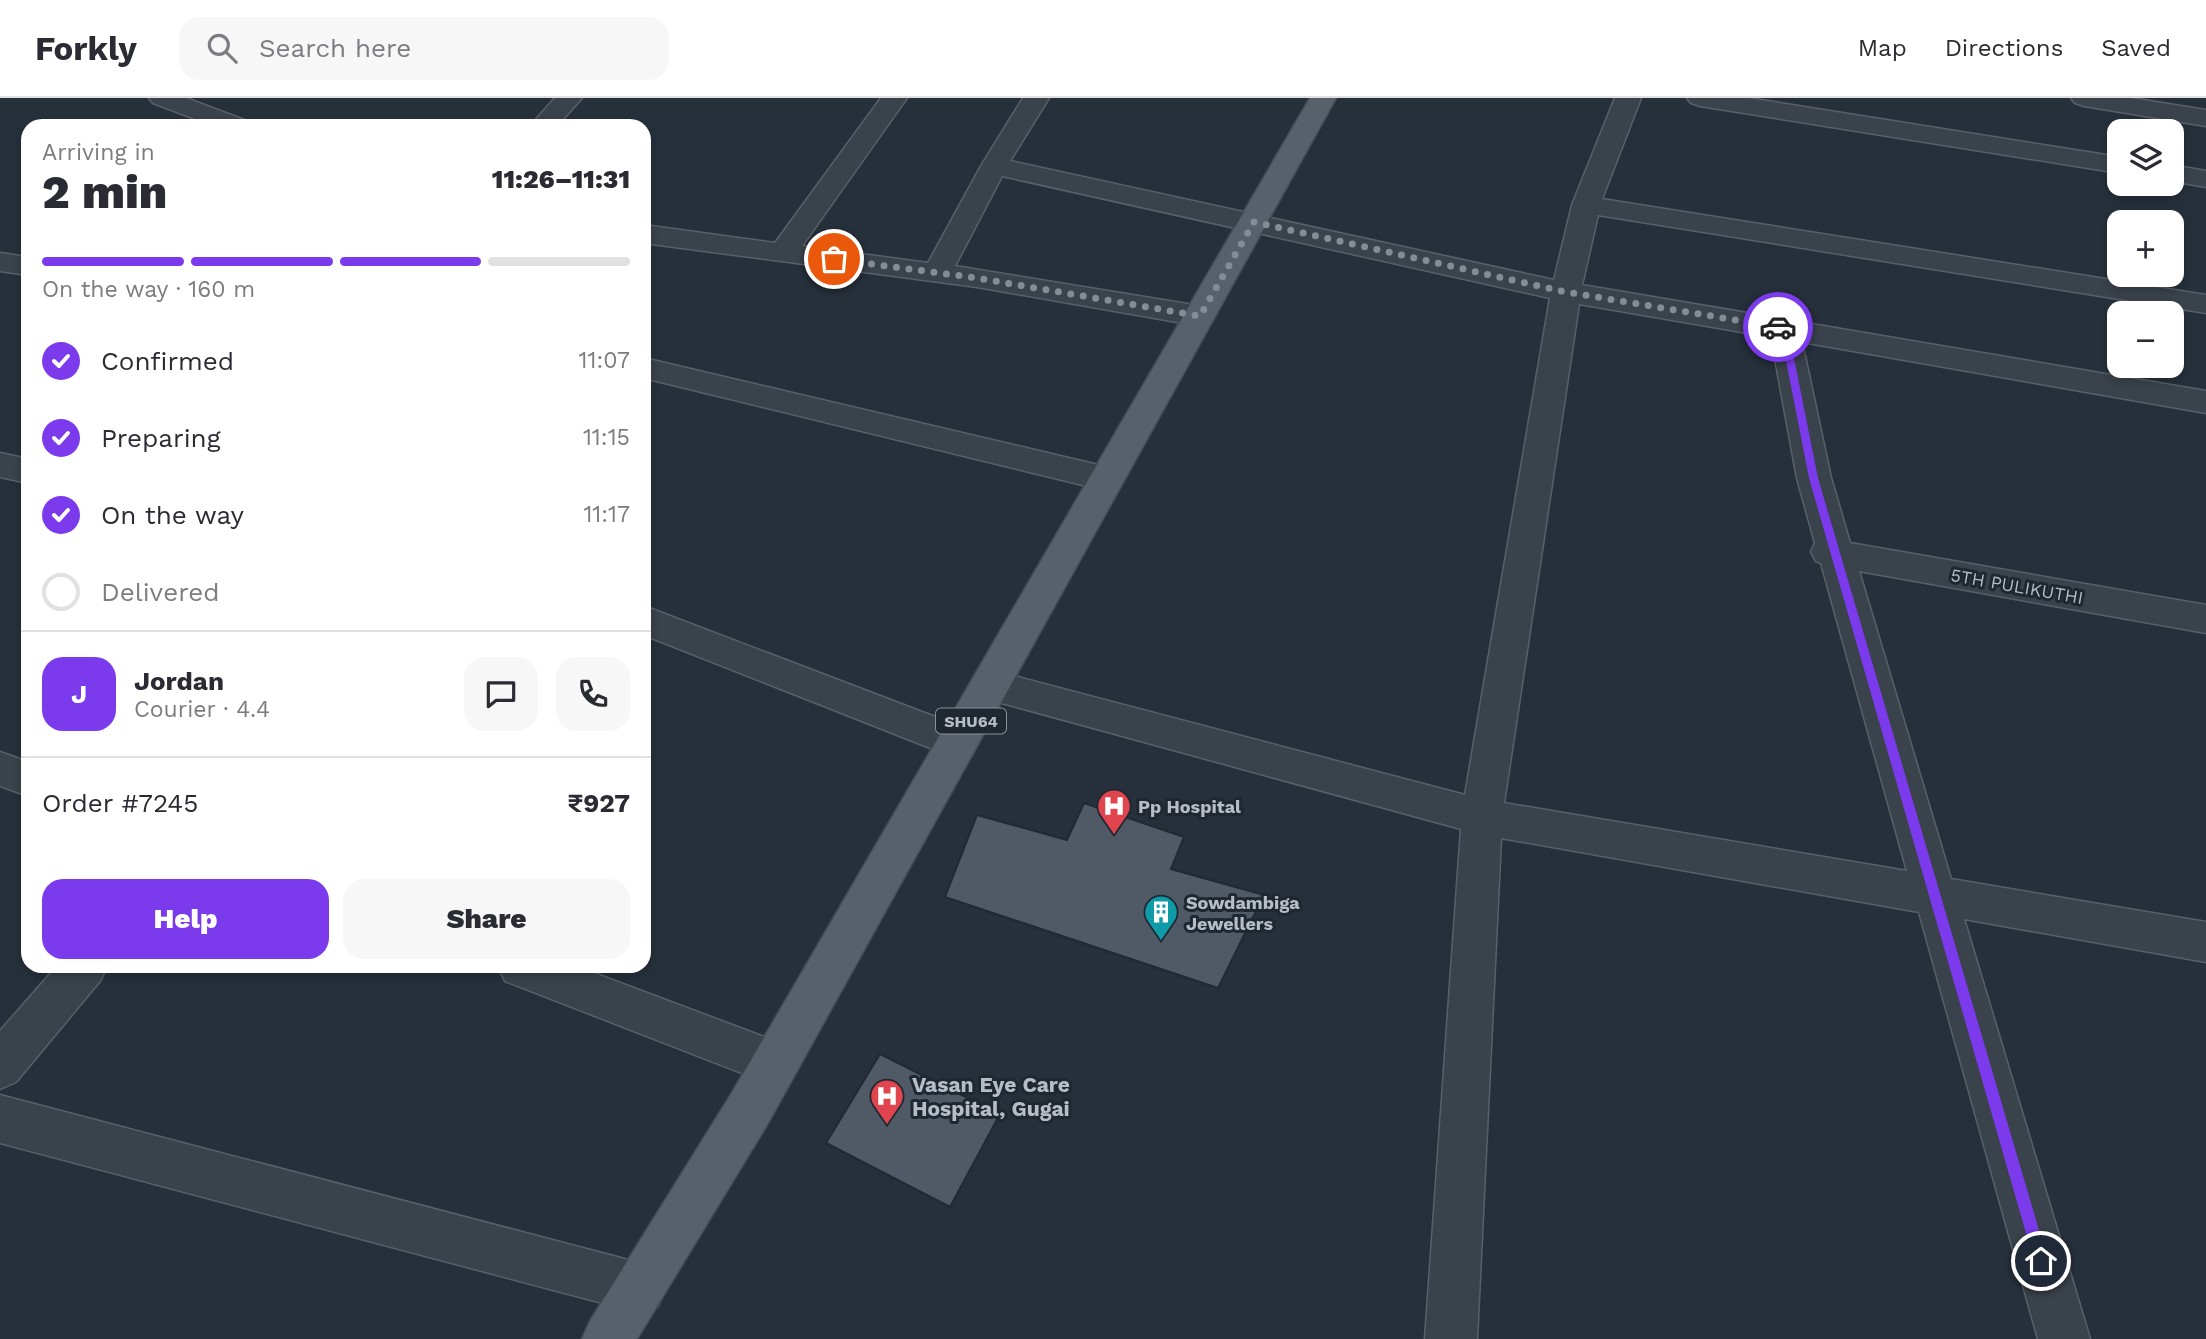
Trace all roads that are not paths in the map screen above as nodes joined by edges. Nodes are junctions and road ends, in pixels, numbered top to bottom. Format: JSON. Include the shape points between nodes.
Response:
{"nodes":[{"id":1,"x":162,"y":98,"type":"edge"},
{"id":2,"x":569,"y":98,"type":"edge"},
{"id":3,"x":894,"y":98,"type":"edge"},
{"id":4,"x":1036,"y":98,"type":"edge"},
{"id":5,"x":1323,"y":98,"type":"edge"},
{"id":6,"x":1628,"y":98,"type":"edge"},
{"id":7,"x":1700,"y":98,"type":"edge"},
{"id":8,"x":2084,"y":98,"type":"edge"},
{"id":9,"x":2206,"y":118,"type":"edge"},
{"id":10,"x":219,"y":119,"type":"edge"},
{"id":11,"x":550,"y":119,"type":"edge"},
{"id":12,"x":2107,"y":163,"type":"edge"},
{"id":13,"x":994,"y":166,"type":"junction"},
{"id":14,"x":2184,"y":175,"type":"edge"},
{"id":15,"x":2206,"y":179,"type":"edge"},
{"id":16,"x":1586,"y":205,"type":"junction"},
{"id":17,"x":1254,"y":222,"type":"junction"},
{"id":18,"x":651,"y":235,"type":"edge"},
{"id":19,"x":782,"y":253,"type":"junction"},
{"id":20,"x":0,"y":262,"type":"edge"},
{"id":21,"x":21,"y":265,"type":"edge"},
{"id":22,"x":937,"y":273,"type":"junction"},
{"id":23,"x":1566,"y":292,"type":"junction"},
{"id":24,"x":2206,"y":304,"type":"edge"},
{"id":25,"x":1200,"y":316,"type":"junction"},
{"id":26,"x":1784,"y":328,"type":"junction"},
{"id":27,"x":651,"y":370,"type":"edge"},
{"id":28,"x":2206,"y":402,"type":"edge"},
{"id":29,"x":0,"y":465,"type":"edge"},
{"id":30,"x":21,"y":470,"type":"edge"},
{"id":31,"x":1107,"y":480,"type":"junction"},
{"id":32,"x":1832,"y":553,"type":"junction"},
{"id":33,"x":2206,"y":619,"type":"edge"},
{"id":34,"x":651,"y":623,"type":"edge"},
{"id":35,"x":991,"y":685,"type":"junction"},
{"id":36,"x":958,"y":743,"type":"junction"},
{"id":37,"x":0,"y":769,"type":"edge"},
{"id":38,"x":21,"y":776,"type":"edge"},
{"id":39,"x":1482,"y":817,"type":"junction"},
{"id":40,"x":1934,"y":895,"type":"junction"},
{"id":41,"x":2206,"y":942,"type":"edge"},
{"id":42,"x":79,"y":973,"type":"edge"},
{"id":43,"x":538,"y":973,"type":"edge"},
{"id":44,"x":775,"y":1063,"type":"junction"},
{"id":45,"x":0,"y":1066,"type":"edge"},
{"id":46,"x":0,"y":1119,"type":"edge"},
{"id":47,"x":640,"y":1288,"type":"junction"},
{"id":48,"x":608,"y":1339,"type":"edge"},
{"id":49,"x":1451,"y":1339,"type":"edge"},
{"id":50,"x":2064,"y":1339,"type":"edge"}],
"edges":[{"from":1,"to":10,"type":"street"},
{"from":2,"to":11,"type":"street"},
{"from":3,"to":19,"type":"street"},
{"from":4,"to":13,"type":"street"},
{"from":5,"to":17,"type":"main road","number":"SHU64"},
{"from":6,"to":16,"type":"street"},
{"from":7,"to":12,"type":"street"},
{"from":8,"to":9,"type":"street"},
{"from":13,"to":17,"type":"street"},
{"from":13,"to":22,"type":"street"},
{"from":14,"to":15,"type":"street"},
{"from":16,"to":23,"type":"street"},
{"from":16,"to":24,"type":"street"},
{"from":17,"to":23,"type":"street"},
{"from":17,"to":25,"type":"main road","number":"SHU64"},
{"from":18,"to":19,"type":"street"},
{"from":19,"to":22,"type":"street"},
{"from":20,"to":21,"type":"street"},
{"from":22,"to":25,"type":"street"},
{"from":23,"to":26,"type":"street"},
{"from":23,"to":39,"type":"street"},
{"from":25,"to":31,"type":"main road","number":"SHU64"},
{"from":26,"to":28,"type":"street"},
{"from":26,"to":32,"type":"street"},
{"from":27,"to":31,"type":"street"},
{"from":29,"to":30,"type":"street"},
{"from":31,"to":35,"type":"main road","number":"SHU64"},
{"from":32,"to":33,"type":"street","name":"5TH PULIKUTHI"},
{"from":32,"to":40,"type":"street"},
{"from":34,"to":36,"type":"street"},
{"from":35,"to":36,"type":"main road","number":"SHU64"},
{"from":35,"to":39,"type":"street"},
{"from":36,"to":44,"type":"main road","number":"SHU64"},
{"from":37,"to":38,"type":"street"},
{"from":39,"to":40,"type":"street"},
{"from":39,"to":49,"type":"street"},
{"from":40,"to":41,"type":"street"},
{"from":40,"to":50,"type":"street"},
{"from":42,"to":45,"type":"street"},
{"from":43,"to":44,"type":"street"},
{"from":44,"to":47,"type":"main road","number":"SHU64"},
{"from":46,"to":47,"type":"street"},
{"from":47,"to":48,"type":"main road","number":"SHU64"}]}
